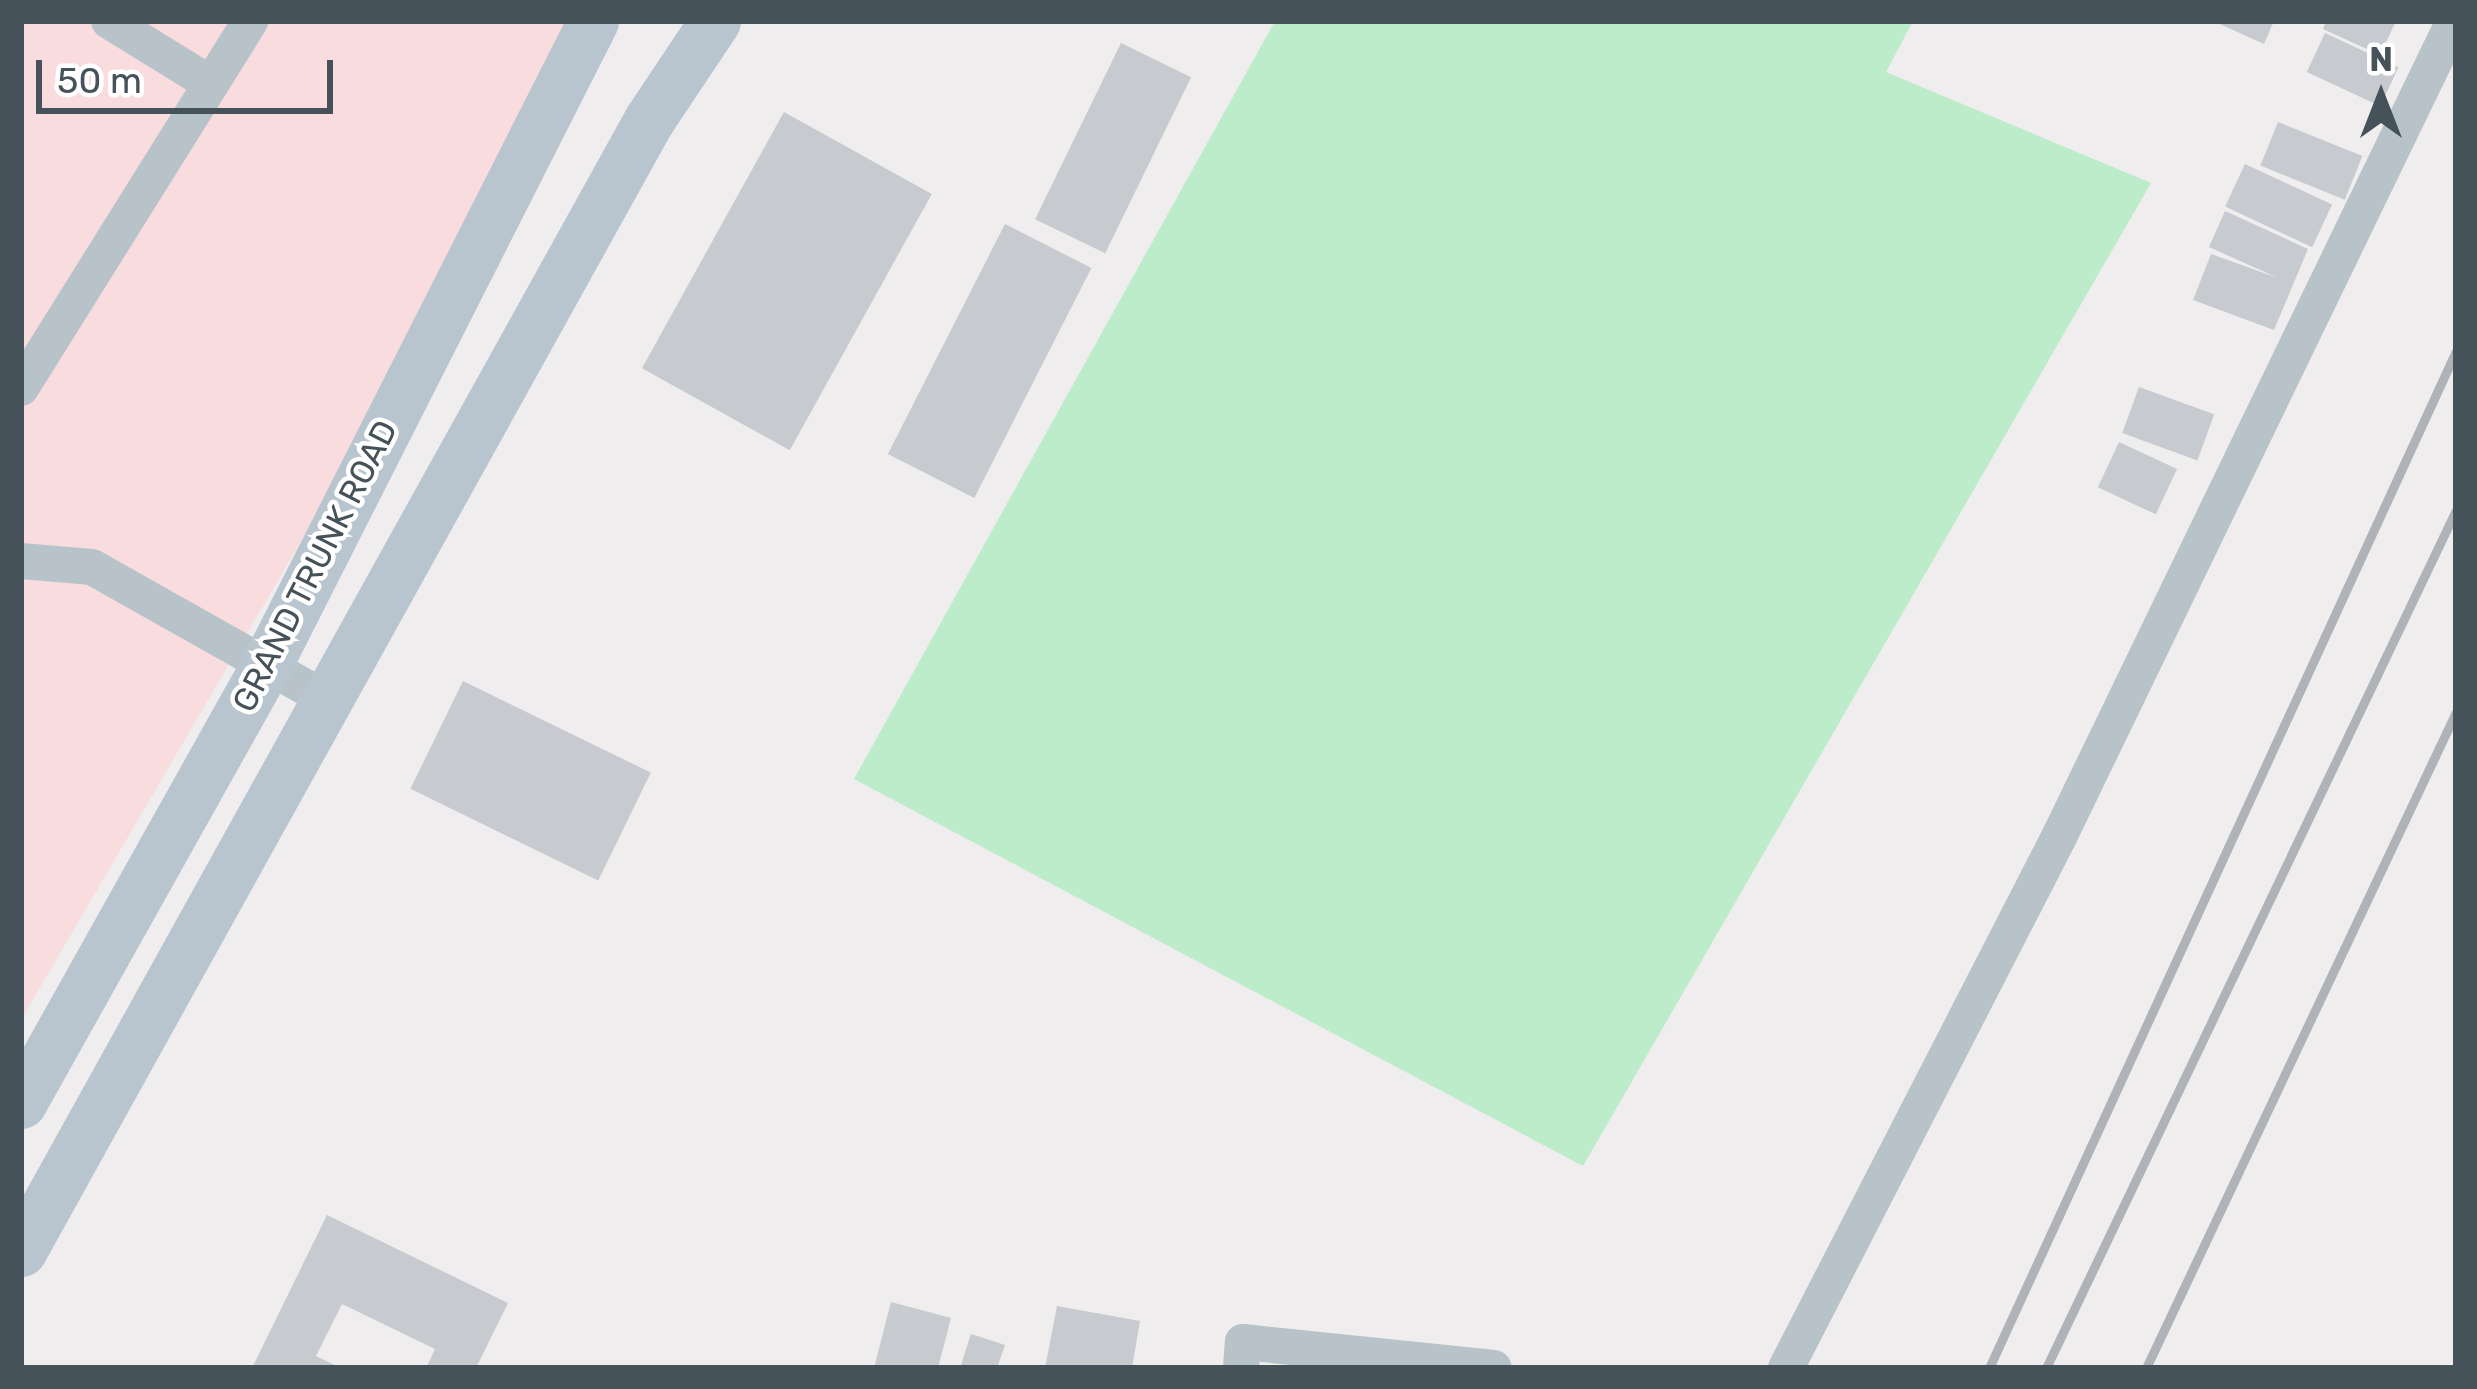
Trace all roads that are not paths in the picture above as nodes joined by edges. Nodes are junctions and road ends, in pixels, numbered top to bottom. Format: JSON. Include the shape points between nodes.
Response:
{"nodes":[{"id":1,"x":109,"y":21,"type":"edge"},
{"id":2,"x":250,"y":21,"type":"edge"},
{"id":3,"x":593,"y":21,"type":"edge"},
{"id":4,"x":715,"y":21,"type":"edge"},
{"id":5,"x":2454,"y":21,"type":"edge"},
{"id":6,"x":211,"y":84,"type":"junction"},
{"id":7,"x":21,"y":388,"type":"edge"},
{"id":8,"x":21,"y":561,"type":"edge"},
{"id":9,"x":268,"y":662,"type":"junction"},
{"id":10,"x":331,"y":700,"type":"junction"},
{"id":11,"x":21,"y":1103,"type":"edge"},
{"id":12,"x":21,"y":1251,"type":"edge"},
{"id":13,"x":1241,"y":1368,"type":"edge"},
{"id":14,"x":1494,"y":1368,"type":"edge"},
{"id":15,"x":1786,"y":1368,"type":"edge"}],
"edges":[{"from":1,"to":6,"type":"street"},
{"from":2,"to":6,"type":"street"},
{"from":3,"to":9,"type":"main road","name":"GRAND TRUNK ROAD"},
{"from":4,"to":10,"type":"main road","via":[[649,120]]},
{"from":5,"to":15,"type":"street","via":[[2059,837]]},
{"from":6,"to":7,"type":"street"},
{"from":8,"to":9,"type":"street","via":[[92,567]]},
{"from":9,"to":10,"type":"street"},
{"from":9,"to":11,"type":"main road","name":"GRAND TRUNK ROAD"},
{"from":10,"to":12,"type":"main road"},
{"from":13,"to":14,"type":"street","via":[[1244,1342]]}]}
